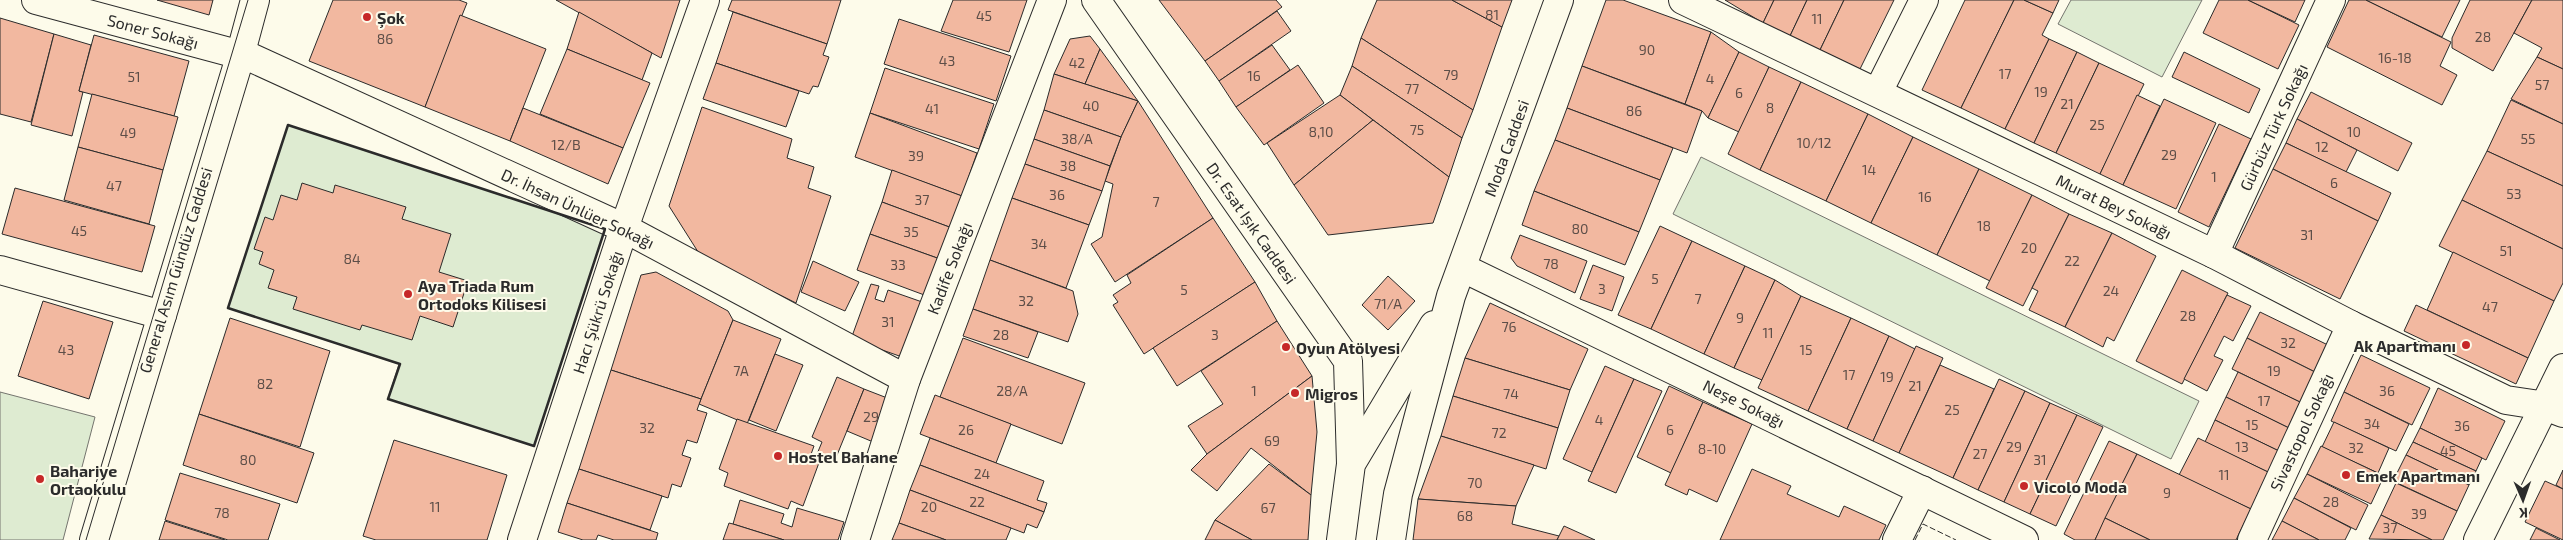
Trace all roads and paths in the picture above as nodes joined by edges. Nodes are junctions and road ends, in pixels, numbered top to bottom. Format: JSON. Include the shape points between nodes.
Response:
{"nodes":[{"id":1,"x":36,"y":0,"type":"edge"},
{"id":2,"x":255,"y":0,"type":"edge"},
{"id":3,"x":705,"y":0,"type":"edge"},
{"id":4,"x":1052,"y":0,"type":"edge"},
{"id":5,"x":1096,"y":0,"type":"edge"},
{"id":6,"x":1559,"y":0,"type":"edge"},
{"id":7,"x":1683,"y":0,"type":"edge"},
{"id":8,"x":1924,"y":0,"type":"edge"},
{"id":9,"x":2331,"y":0,"type":"edge"},
{"id":10,"x":241,"y":55,"type":"junction"},
{"id":11,"x":1878,"y":92,"type":"junction"},
{"id":12,"x":624,"y":228,"type":"junction"},
{"id":13,"x":2214,"y":254,"type":"junction"},
{"id":14,"x":1463,"y":268,"type":"junction"},
{"id":15,"x":0,"y":270,"type":"edge"},
{"id":16,"x":1451,"y":296,"type":"junction"},
{"id":17,"x":162,"y":315,"type":"junction"},
{"id":18,"x":2351,"y":325,"type":"junction"},
{"id":19,"x":2563,"y":368,"type":"edge"},
{"id":20,"x":906,"y":379,"type":"junction"},
{"id":21,"x":2554,"y":410,"type":"edge"},
{"id":22,"x":1351,"y":464,"type":"junction"},
{"id":23,"x":1922,"y":490,"type":"junction"},
{"id":24,"x":94,"y":540,"type":"edge"},
{"id":25,"x":522,"y":540,"type":"edge"},
{"id":26,"x":855,"y":540,"type":"edge"},
{"id":27,"x":1341,"y":540,"type":"edge"},
{"id":28,"x":1391,"y":540,"type":"edge"},
{"id":29,"x":1897,"y":540,"type":"edge"},
{"id":30,"x":2024,"y":540,"type":"edge"},
{"id":31,"x":2252,"y":540,"type":"edge"},
{"id":32,"x":2478,"y":540,"type":"edge"}],
"edges":[{"from":1,"to":10,"type":"street","name":"Soner Sokağı"},
{"from":2,"to":10,"type":"street","name":"General Asım Gündüz Caddesi"},
{"from":3,"to":12,"type":"street","name":"Hacı Şükrü Sokağı"},
{"from":4,"to":20,"type":"street","name":"Kadife Sokağı"},
{"from":5,"to":22,"type":"street","name":"Dr. Esat Işık Caddesi","via":[[1348,361]]},
{"from":6,"to":14,"type":"street","name":"Moda Caddesi"},
{"from":7,"to":11,"type":"street","name":"Murat Bey Sokağı"},
{"from":8,"to":11,"type":"street"},
{"from":9,"to":13,"type":"street","name":"Gürbüz Türk Sokağı"},
{"from":10,"to":12,"type":"street","name":"Dr. İhsan Ünlüer Sokağı"},
{"from":10,"to":17,"type":"street","name":"General Asım Gündüz Caddesi"},
{"from":11,"to":13,"type":"street","name":"Murat Bey Sokağı"},
{"from":12,"to":20,"type":"street","name":"Dr. İhsan Ünlüer Sokağı"},
{"from":12,"to":25,"type":"street","name":"Hacı Şükrü Sokağı"},
{"from":13,"to":18,"type":"street","name":"Murat Bey Sokağı"},
{"from":14,"to":16,"type":"street","name":"Moda Caddesi"},
{"from":14,"to":23,"type":"street","name":"Neşe Sokağı"},
{"from":15,"to":17,"type":"street"},
{"from":16,"to":22,"type":"street","name":"Moda Caddesi"},
{"from":16,"to":28,"type":"street","name":"Moda Caddesi","via":[[1398,494]]},
{"from":17,"to":24,"type":"street","name":"General Asım Gündüz Caddesi"},
{"from":18,"to":21,"type":"street","name":"Murat Bey Sokağı","via":[[2506,400]]},
{"from":18,"to":31,"type":"street","name":"Sivastopol Sokağı"},
{"from":19,"to":21,"type":"street"},
{"from":20,"to":26,"type":"street","name":"Kadife Sokağı"},
{"from":21,"to":32,"type":"street"},
{"from":22,"to":27,"type":"street","name":"Moda Caddesi"},
{"from":23,"to":29,"type":"street"},
{"from":23,"to":30,"type":"street","name":"Neşe Sokağı"}]}
